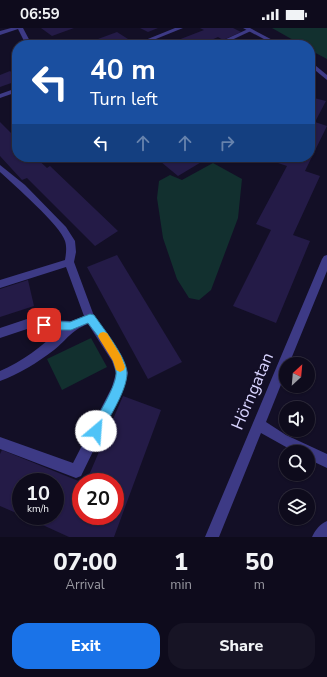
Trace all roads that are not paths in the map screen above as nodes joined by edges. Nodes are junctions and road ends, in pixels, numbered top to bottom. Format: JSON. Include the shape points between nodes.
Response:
{"nodes":[{"id":1,"x":17,"y":28,"type":"edge"},
{"id":2,"x":20,"y":28,"type":"edge"},
{"id":3,"x":180,"y":28,"type":"edge"},
{"id":4,"x":248,"y":29,"type":"edge"},
{"id":5,"x":0,"y":33,"type":"edge"},
{"id":6,"x":26,"y":40,"type":"edge"},
{"id":7,"x":149,"y":40,"type":"edge"},
{"id":8,"x":226,"y":40,"type":"edge"},
{"id":9,"x":269,"y":40,"type":"edge"},
{"id":10,"x":315,"y":67,"type":"edge"},
{"id":11,"x":327,"y":78,"type":"edge"},
{"id":12,"x":12,"y":92,"type":"edge"},
{"id":13,"x":0,"y":96,"type":"edge"},
{"id":14,"x":0,"y":168,"type":"edge"},
{"id":15,"x":327,"y":259,"type":"edge"},
{"id":16,"x":69,"y":262,"type":"junction"},
{"id":17,"x":0,"y":284,"type":"edge"},
{"id":18,"x":90,"y":318,"type":"junction"},
{"id":19,"x":71,"y":326,"type":"junction"},
{"id":20,"x":0,"y":333,"type":"edge"},
{"id":21,"x":0,"y":376,"type":"edge"},
{"id":22,"x":258,"y":424,"type":"junction"},
{"id":23,"x":0,"y":443,"type":"edge"},
{"id":24,"x":327,"y":461,"type":"edge"},
{"id":25,"x":327,"y":528,"type":"edge"},
{"id":26,"x":212,"y":537,"type":"edge"},
{"id":27,"x":319,"y":537,"type":"edge"}],
"edges":[{"from":1,"to":5,"type":"street"},
{"from":2,"to":6,"type":"street"},
{"from":3,"to":7,"type":"street"},
{"from":4,"to":8,"type":"street"},
{"from":4,"to":9,"type":"street"},
{"from":10,"to":11,"type":"street"},
{"from":12,"to":13,"type":"street"},
{"from":14,"to":16,"type":"street","via":[[63,229],[70,241]]},
{"from":15,"to":22,"type":"street","name":"Hörngatan"},
{"from":16,"to":17,"type":"street"},
{"from":16,"to":18,"type":"street"},
{"from":18,"to":19,"type":"street"},
{"from":18,"to":23,"type":"street","via":[[118,359],[122,373],[118,388],[76,471]]},
{"from":19,"to":20,"type":"street","via":[[27,324]]},
{"from":19,"to":21,"type":"street","via":[[50,346],[13,371]]},
{"from":22,"to":24,"type":"street"},
{"from":22,"to":26,"type":"street","name":"Hörngatan"},
{"from":25,"to":27,"type":"street"}]}
